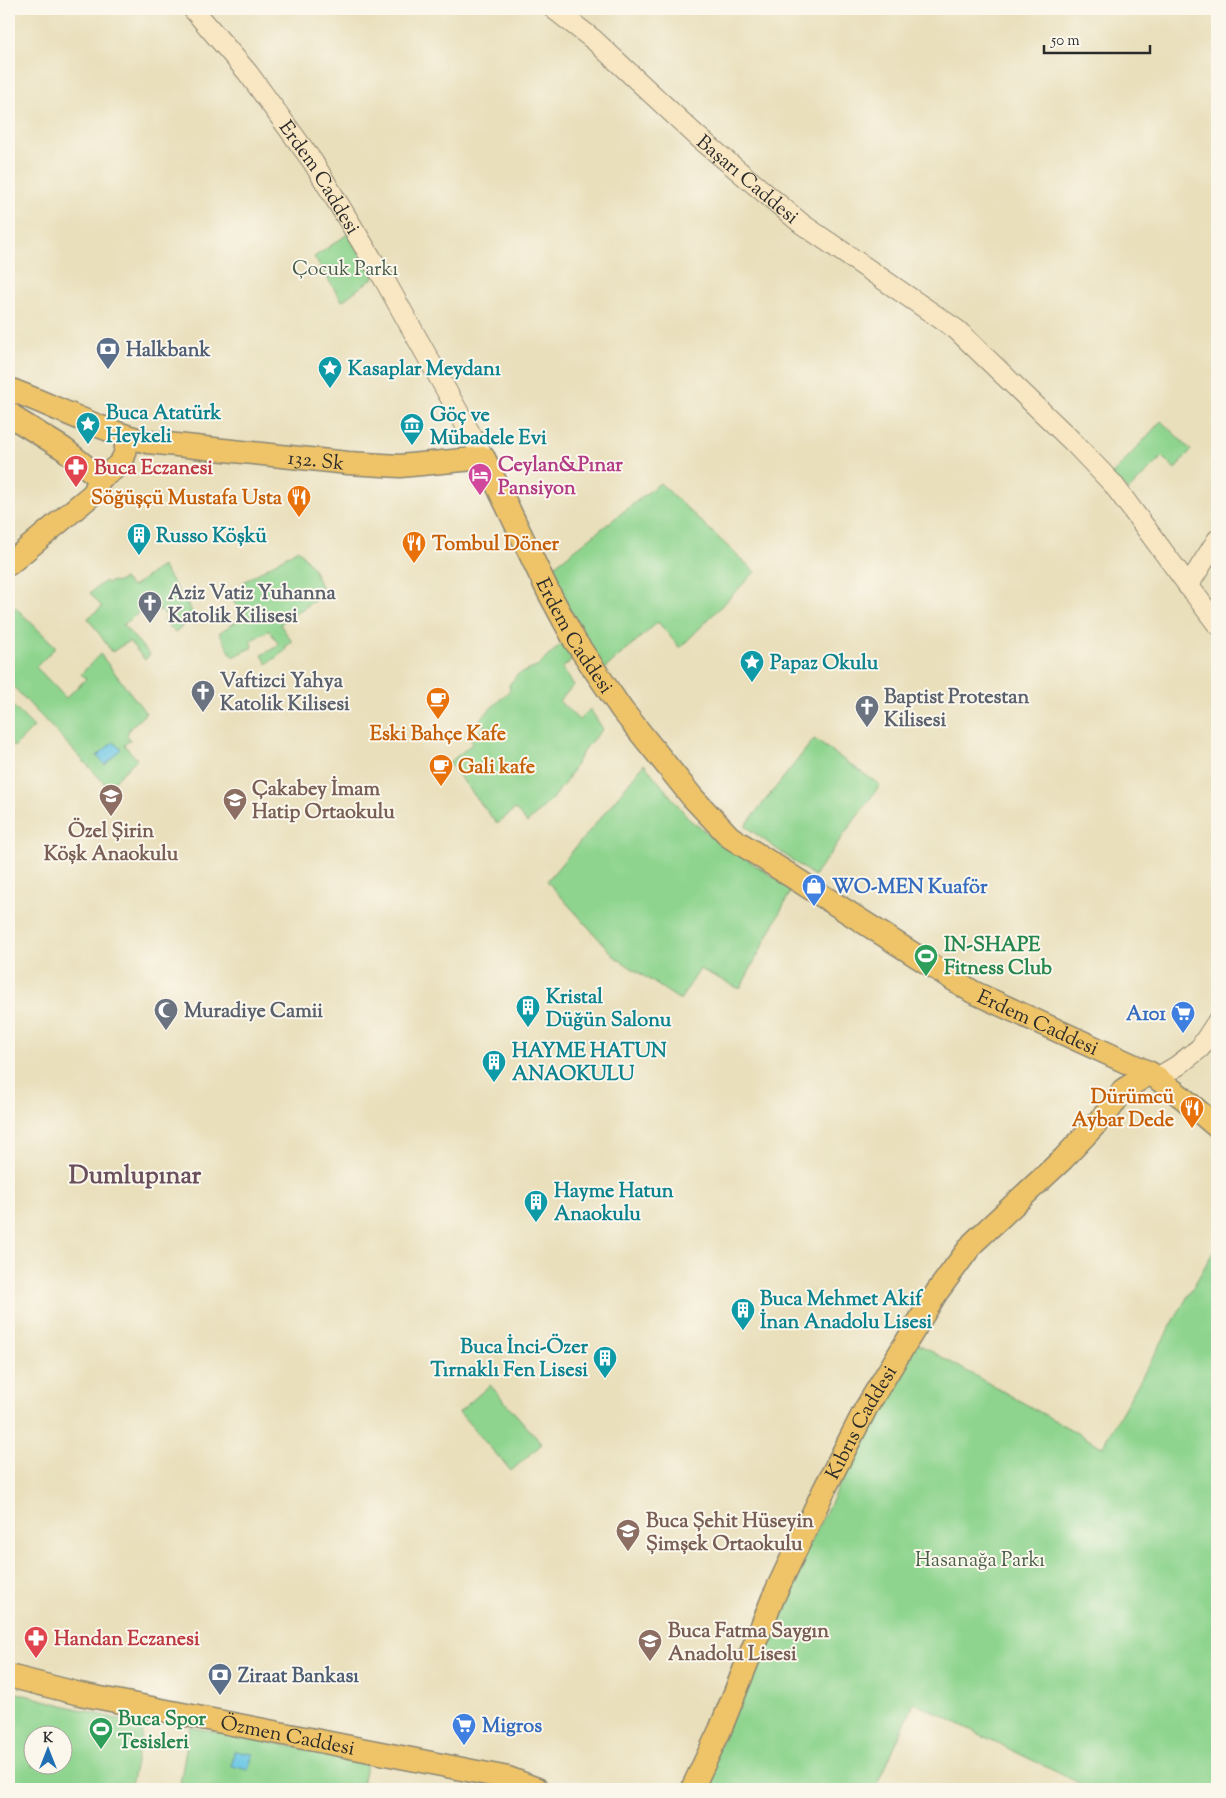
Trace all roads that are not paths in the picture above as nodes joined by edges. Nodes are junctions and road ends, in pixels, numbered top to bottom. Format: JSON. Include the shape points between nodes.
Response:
{"nodes":[{"id":1,"x":193,"y":9,"type":"edge"},
{"id":2,"x":554,"y":9,"type":"edge"},
{"id":3,"x":9,"y":389,"type":"edge"},
{"id":4,"x":9,"y":413,"type":"edge"},
{"id":5,"x":80,"y":418,"type":"junction"},
{"id":6,"x":125,"y":447,"type":"junction"},
{"id":7,"x":64,"y":449,"type":"junction"},
{"id":8,"x":484,"y":458,"type":"junction"},
{"id":9,"x":100,"y":478,"type":"junction"},
{"id":10,"x":1217,"y":540,"type":"edge"},
{"id":11,"x":9,"y":564,"type":"edge"},
{"id":12,"x":1188,"y":586,"type":"junction"},
{"id":13,"x":1217,"y":624,"type":"edge"},
{"id":14,"x":1215,"y":1024,"type":"edge"},
{"id":15,"x":1157,"y":1075,"type":"junction"},
{"id":16,"x":1217,"y":1112,"type":"edge"},
{"id":17,"x":1217,"y":1127,"type":"edge"},
{"id":18,"x":9,"y":1676,"type":"edge"},
{"id":19,"x":516,"y":1780,"type":"junction"},
{"id":20,"x":537,"y":1789,"type":"edge"},
{"id":21,"x":557,"y":1789,"type":"edge"},
{"id":22,"x":692,"y":1789,"type":"edge"}],
"edges":[{"from":1,"to":8,"type":"street","name":"Erdem Caddesi","via":[[248,73],[313,162],[384,279]]},
{"from":2,"to":12,"type":"street","name":"Başarı Caddesi","via":[[594,40],[698,137],[802,224],[957,330],[1113,484]]},
{"from":3,"to":5,"type":"main road"},
{"from":4,"to":7,"type":"main road"},
{"from":5,"to":6,"type":"main road"},
{"from":5,"to":7,"type":"main road","via":[[66,430]]},
{"from":6,"to":8,"type":"main road","name":"132. Sk","via":[[148,442],[400,466]]},
{"from":6,"to":9,"type":"main road","via":[[118,467]]},
{"from":7,"to":9,"type":"main road"},
{"from":8,"to":15,"type":"main road","name":"Erdem Caddesi","via":[[575,641],[628,717],[692,798],[730,837],[973,992]]},
{"from":9,"to":11,"type":"main road","via":[[94,493]]},
{"from":10,"to":12,"type":"street"},
{"from":12,"to":13,"type":"street","name":"Başarı Caddesi"},
{"from":14,"to":15,"type":"street","via":[[1192,1039]]},
{"from":15,"to":16,"type":"main road","name":"Erdem Caddesi","via":[[1189,1089]]},
{"from":15,"to":17,"type":"main road","name":"Erdem Caddesi"},
{"from":15,"to":22,"type":"main road","name":"Kıbrıs Caddesi","via":[[1123,1090],[1110,1109],[1063,1159],[973,1242],[937,1292],[866,1408],[824,1490],[773,1598],[720,1730]]},
{"from":18,"to":19,"type":"main road","name":"Özmen Caddesi","via":[[80,1694]]},
{"from":19,"to":20,"type":"main road","name":"Özmen Caddesi"},
{"from":19,"to":21,"type":"main road"}]}
